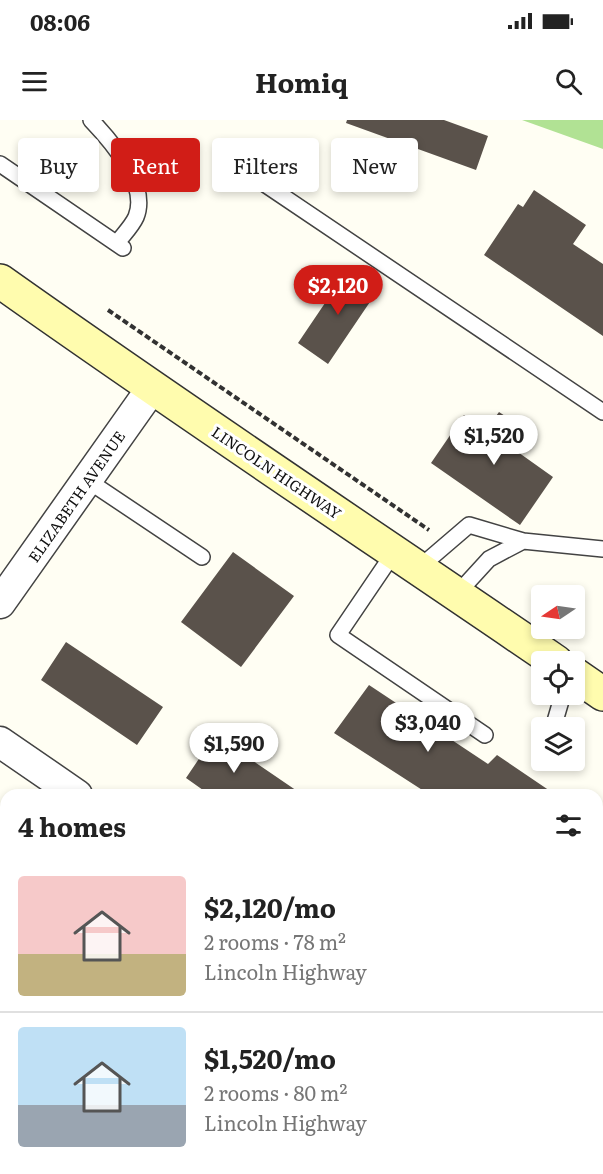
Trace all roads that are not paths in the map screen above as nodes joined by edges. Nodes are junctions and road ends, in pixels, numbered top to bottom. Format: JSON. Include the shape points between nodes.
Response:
{"nodes":[{"id":1,"x":91,"y":120,"type":"edge"},
{"id":2,"x":0,"y":164,"type":"edge"},
{"id":3,"x":277,"y":192,"type":"edge"},
{"id":4,"x":0,"y":281,"type":"edge"},
{"id":5,"x":152,"y":388,"type":"junction"},
{"id":6,"x":603,"y":412,"type":"edge"},
{"id":7,"x":87,"y":480,"type":"junction"},
{"id":8,"x":523,"y":541,"type":"junction"},
{"id":9,"x":603,"y":549,"type":"edge"},
{"id":10,"x":201,"y":557,"type":"dead end"},
{"id":11,"x":407,"y":559,"type":"junction"},
{"id":12,"x":457,"y":594,"type":"junction"},
{"id":13,"x":0,"y":603,"type":"edge"},
{"id":14,"x":540,"y":651,"type":"edge"},
{"id":15,"x":585,"y":682,"type":"edge"},
{"id":16,"x":603,"y":694,"type":"edge"},
{"id":17,"x":485,"y":735,"type":"dead end"},
{"id":18,"x":0,"y":742,"type":"edge"},
{"id":19,"x":68,"y":789,"type":"edge"}],
"edges":[{"from":1,"to":2,"type":"lane","via":[[135,180],[139,192],[136,217],[120,246]]},
{"from":3,"to":6,"type":"lane"},
{"from":4,"to":5,"type":"main road","name":"LINCOLN HIGHWAY"},
{"from":5,"to":7,"type":"street","name":"ELIZABETH AVENUE"},
{"from":5,"to":11,"type":"main road","name":"LINCOLN HIGHWAY"},
{"from":7,"to":10,"type":"lane"},
{"from":7,"to":13,"type":"street","name":"ELIZABETH AVENUE"},
{"from":8,"to":9,"type":"lane"},
{"from":8,"to":11,"type":"lane","via":[[469,525]]},
{"from":8,"to":12,"type":"lane","via":[[489,559]]},
{"from":11,"to":12,"type":"main road","name":"LINCOLN HIGHWAY"},
{"from":11,"to":17,"type":"lane","via":[[338,635]]},
{"from":12,"to":14,"type":"main road","name":"LINCOLN HIGHWAY"},
{"from":15,"to":16,"type":"main road"},
{"from":18,"to":19,"type":"street"}]}
